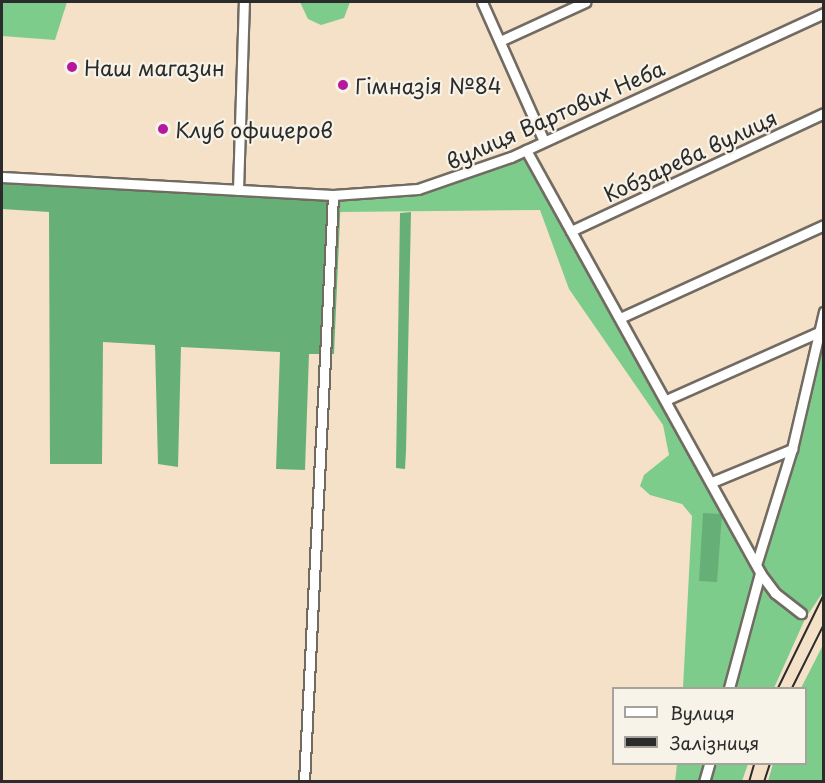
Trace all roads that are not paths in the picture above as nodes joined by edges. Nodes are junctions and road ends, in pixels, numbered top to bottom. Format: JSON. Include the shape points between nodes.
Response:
{"nodes":[{"id":1,"x":244,"y":2,"type":"edge"},
{"id":2,"x":482,"y":2,"type":"edge"},
{"id":3,"x":585,"y":2,"type":"edge"},
{"id":4,"x":824,"y":14,"type":"edge"},
{"id":5,"x":500,"y":40,"type":"junction"},
{"id":6,"x":824,"y":113,"type":"edge"},
{"id":7,"x":544,"y":141,"type":"junction"},
{"id":8,"x":526,"y":150,"type":"junction"},
{"id":9,"x":2,"y":177,"type":"edge"},
{"id":10,"x":238,"y":190,"type":"junction"},
{"id":11,"x":333,"y":195,"type":"junction"},
{"id":12,"x":824,"y":225,"type":"edge"},
{"id":13,"x":571,"y":231,"type":"junction"},
{"id":14,"x":824,"y":312,"type":"edge"},
{"id":15,"x":620,"y":318,"type":"junction"},
{"id":16,"x":819,"y":332,"type":"junction"},
{"id":17,"x":666,"y":400,"type":"junction"},
{"id":18,"x":792,"y":449,"type":"junction"},
{"id":19,"x":712,"y":482,"type":"junction"},
{"id":20,"x":756,"y":562,"type":"junction"},
{"id":21,"x":760,"y":573,"type":"junction"},
{"id":22,"x":801,"y":613,"type":"dead end"},
{"id":23,"x":729,"y":687,"type":"edge"},
{"id":24,"x":709,"y":765,"type":"edge"},
{"id":25,"x":304,"y":782,"type":"edge"},
{"id":26,"x":704,"y":782,"type":"edge"}],
"edges":[{"from":1,"to":10,"type":"street"},
{"from":2,"to":5,"type":"street"},
{"from":3,"to":5,"type":"street"},
{"from":4,"to":7,"type":"street","name":"вулиця Вартових Неба"},
{"from":5,"to":7,"type":"street"},
{"from":6,"to":13,"type":"street","name":"Кобзарева вулиця"},
{"from":7,"to":8,"type":"street","name":"вулиця Вартових Неба"},
{"from":8,"to":11,"type":"street","name":"вулиця Вартових Неба","via":[[456,179],[418,189]]},
{"from":8,"to":13,"type":"street"},
{"from":9,"to":10,"type":"street","name":"вулиця Вартових Неба"},
{"from":10,"to":11,"type":"street","name":"вулиця Вартових Неба"},
{"from":11,"to":25,"type":"street"},
{"from":12,"to":15,"type":"street"},
{"from":13,"to":15,"type":"street"},
{"from":14,"to":16,"type":"street"},
{"from":15,"to":17,"type":"street"},
{"from":16,"to":17,"type":"street"},
{"from":16,"to":18,"type":"street"},
{"from":17,"to":19,"type":"street"},
{"from":18,"to":19,"type":"street"},
{"from":18,"to":20,"type":"street"},
{"from":19,"to":20,"type":"street"},
{"from":20,"to":21,"type":"street"},
{"from":21,"to":22,"type":"street","via":[[776,593]]},
{"from":21,"to":23,"type":"street"},
{"from":24,"to":26,"type":"street"}]}
